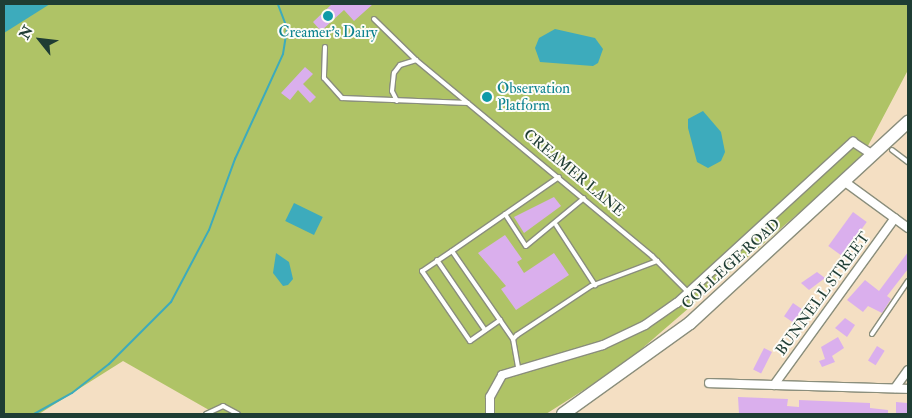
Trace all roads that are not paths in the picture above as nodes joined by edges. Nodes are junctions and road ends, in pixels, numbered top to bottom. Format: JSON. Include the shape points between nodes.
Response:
{"nodes":[{"id":1,"x":374,"y":18,"type":"dead end"},
{"id":2,"x":325,"y":46,"type":"dead end"},
{"id":3,"x":416,"y":60,"type":"junction"},
{"id":4,"x":397,"y":101,"type":"junction"},
{"id":5,"x":468,"y":103,"type":"junction"},
{"id":6,"x":908,"y":122,"type":"edge"},
{"id":7,"x":892,"y":150,"type":"dead end"},
{"id":8,"x":873,"y":155,"type":"junction"},
{"id":9,"x":908,"y":162,"type":"edge"},
{"id":10,"x":559,"y":177,"type":"junction"},
{"id":11,"x":845,"y":182,"type":"junction"},
{"id":12,"x":584,"y":198,"type":"junction"},
{"id":13,"x":505,"y":214,"type":"junction"},
{"id":14,"x":895,"y":218,"type":"junction"},
{"id":15,"x":556,"y":225,"type":"junction"},
{"id":16,"x":908,"y":228,"type":"edge"},
{"id":17,"x":452,"y":251,"type":"junction"},
{"id":18,"x":437,"y":260,"type":"junction"},
{"id":19,"x":657,"y":261,"type":"junction"},
{"id":20,"x":908,"y":281,"type":"edge"},
{"id":21,"x":595,"y":285,"type":"junction"},
{"id":22,"x":688,"y":292,"type":"junction"},
{"id":23,"x":500,"y":320,"type":"junction"},
{"id":24,"x":485,"y":330,"type":"junction"},
{"id":25,"x":872,"y":334,"type":"dead end"},
{"id":26,"x":512,"y":339,"type":"junction"},
{"id":27,"x":518,"y":367,"type":"junction"},
{"id":28,"x":908,"y":370,"type":"edge"},
{"id":29,"x":709,"y":383,"type":"dead end"},
{"id":30,"x":774,"y":385,"type":"junction"},
{"id":31,"x":896,"y":388,"type":"junction"},
{"id":32,"x":908,"y":389,"type":"edge"},
{"id":33,"x":206,"y":414,"type":"edge"},
{"id":34,"x":238,"y":414,"type":"edge"},
{"id":35,"x":490,"y":414,"type":"edge"},
{"id":36,"x":562,"y":414,"type":"edge"}],
"edges":[{"from":1,"to":3,"type":"lane","name":"CREAMER LANE"},
{"from":2,"to":4,"type":"lane","via":[[324,78],[342,98]]},
{"from":3,"to":4,"type":"lane","via":[[394,73],[392,91]]},
{"from":3,"to":5,"type":"lane","name":"CREAMER LANE"},
{"from":4,"to":5,"type":"lane"},
{"from":5,"to":10,"type":"lane","name":"CREAMER LANE"},
{"from":6,"to":8,"type":"main road","name":"COLLEGE ROAD"},
{"from":7,"to":9,"type":"lane"},
{"from":8,"to":11,"type":"main road","name":"COLLEGE ROAD"},
{"from":8,"to":22,"type":"street","via":[[853,142]]},
{"from":10,"to":12,"type":"lane","name":"CREAMER LANE"},
{"from":10,"to":13,"type":"lane"},
{"from":11,"to":14,"type":"street"},
{"from":11,"to":36,"type":"main road","name":"COLLEGE ROAD","via":[[668,342]]},
{"from":12,"to":15,"type":"lane"},
{"from":12,"to":19,"type":"lane","name":"CREAMER LANE"},
{"from":13,"to":15,"type":"lane","via":[[526,246]]},
{"from":13,"to":17,"type":"lane"},
{"from":14,"to":16,"type":"street"},
{"from":14,"to":30,"type":"street","name":"BUNNELL STREET"},
{"from":15,"to":21,"type":"lane"},
{"from":17,"to":18,"type":"lane"},
{"from":17,"to":23,"type":"lane"},
{"from":18,"to":24,"type":"lane"},
{"from":18,"to":24,"type":"lane","via":[[422,271],[470,340]]},
{"from":19,"to":21,"type":"lane"},
{"from":19,"to":22,"type":"lane","name":"CREAMER LANE"},
{"from":20,"to":25,"type":"lane"},
{"from":21,"to":26,"type":"lane"},
{"from":22,"to":27,"type":"street","via":[[654,319],[622,337]]},
{"from":23,"to":24,"type":"lane"},
{"from":23,"to":26,"type":"lane"},
{"from":26,"to":27,"type":"lane"},
{"from":27,"to":35,"type":"street","via":[[496,381],[490,397]]},
{"from":28,"to":31,"type":"street"},
{"from":29,"to":30,"type":"street"},
{"from":30,"to":31,"type":"street"},
{"from":31,"to":32,"type":"street"},
{"from":33,"to":34,"type":"lane","via":[[223,406]]}]}
